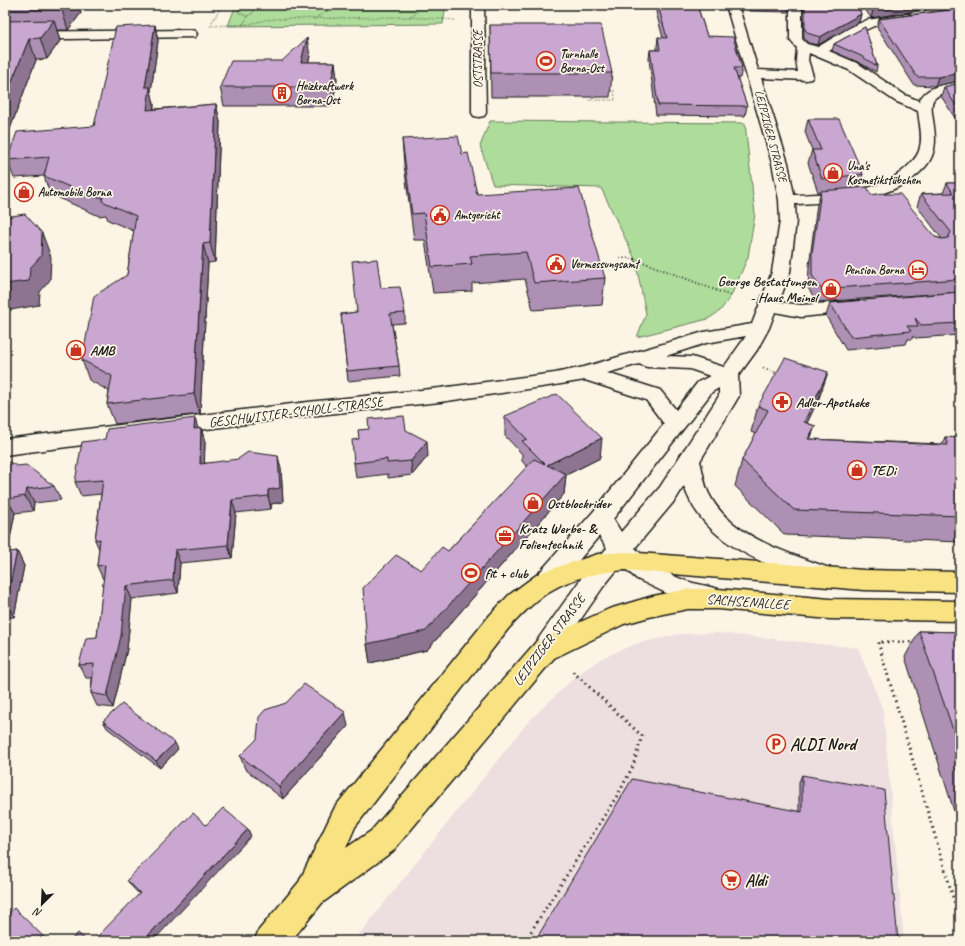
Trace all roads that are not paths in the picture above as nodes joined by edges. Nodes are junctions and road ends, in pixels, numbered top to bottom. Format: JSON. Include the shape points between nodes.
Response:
{"nodes":[{"id":1,"x":478,"y":5,"type":"edge"},
{"id":2,"x":732,"y":5,"type":"edge"},
{"id":3,"x":796,"y":5,"type":"edge"},
{"id":4,"x":918,"y":16,"type":"edge"},
{"id":5,"x":191,"y":34,"type":"dead end"},
{"id":6,"x":5,"y":36,"type":"edge"},
{"id":7,"x":803,"y":47,"type":"junction"},
{"id":8,"x":819,"y":52,"type":"junction"},
{"id":9,"x":753,"y":74,"type":"junction"},
{"id":10,"x":960,"y":86,"type":"edge"},
{"id":11,"x":923,"y":108,"type":"junction"},
{"id":12,"x":479,"y":113,"type":"dead end"},
{"id":13,"x":787,"y":200,"type":"junction"},
{"id":14,"x":879,"y":304,"type":"edge"},
{"id":15,"x":768,"y":306,"type":"junction"},
{"id":16,"x":760,"y":328,"type":"junction"},
{"id":17,"x":630,"y":360,"type":"junction"},
{"id":18,"x":733,"y":368,"type":"junction"},
{"id":19,"x":586,"y":374,"type":"junction"},
{"id":20,"x":675,"y":423,"type":"junction"},
{"id":21,"x":5,"y":447,"type":"edge"},
{"id":22,"x":689,"y":461,"type":"junction"},
{"id":23,"x":601,"y":518,"type":"junction"},
{"id":24,"x":620,"y":558,"type":"junction"},
{"id":25,"x":826,"y":577,"type":"junction"},
{"id":26,"x":548,"y":580,"type":"junction"},
{"id":27,"x":960,"y":582,"type":"edge"},
{"id":28,"x":718,"y":598,"type":"junction"},
{"id":29,"x":960,"y":611,"type":"edge"},
{"id":30,"x":545,"y":650,"type":"junction"},
{"id":31,"x":311,"y":892,"type":"junction"},
{"id":32,"x":270,"y":941,"type":"edge"}],
"edges":[{"from":1,"to":12,"type":"street","name":"OSTSTRASSE"},
{"from":2,"to":9,"type":"street","name":"LEIPZIGER STRASSE"},
{"from":3,"to":7,"type":"street","name":"LEIPZIGER STRASSE","via":[[796,40]]},
{"from":4,"to":8,"type":"street","via":[[871,23],[853,30]]},
{"from":5,"to":6,"type":"street"},
{"from":7,"to":8,"type":"street"},
{"from":7,"to":9,"type":"street","name":"LEIPZIGER STRASSE","via":[[802,60],[806,76]]},
{"from":8,"to":11,"type":"street","via":[[854,67],[900,98]]},
{"from":9,"to":13,"type":"street","name":"LEIPZIGER STRASSE","via":[[780,163]]},
{"from":10,"to":11,"type":"street","via":[[931,92]]},
{"from":11,"to":13,"type":"street","via":[[929,130],[927,152],[894,191]]},
{"from":13,"to":15,"type":"street","name":"LEIPZIGER STRASSE","via":[[786,246],[781,272]]},
{"from":14,"to":15,"type":"street","via":[[801,311]]},
{"from":15,"to":16,"type":"street","name":"LEIPZIGER STRASSE"},
{"from":16,"to":17,"type":"street","name":"GESCHWISTER-SCHOLL-STRASSE","via":[[704,338]]},
{"from":16,"to":18,"type":"street","name":"LEIPZIGER STRASSE"},
{"from":17,"to":18,"type":"street","name":"GESCHWISTER-SCHOLL-STRASSE"},
{"from":17,"to":19,"type":"street","name":"GESCHWISTER-SCHOLL-STRASSE"},
{"from":18,"to":20,"type":"street","name":"LEIPZIGER STRASSE","via":[[705,386]]},
{"from":18,"to":22,"type":"street","name":"LEIPZIGER STRASSE","via":[[729,396]]},
{"from":19,"to":20,"type":"street","name":"GESCHWISTER-SCHOLL-STRASSE","via":[[653,395]]},
{"from":19,"to":21,"type":"street","name":"GESCHWISTER-SCHOLL-STRASSE","via":[[440,395]]},
{"from":20,"to":23,"type":"street","name":"LEIPZIGER STRASSE"},
{"from":22,"to":24,"type":"street","name":"LEIPZIGER STRASSE"},
{"from":22,"to":25,"type":"street","via":[[699,496],[727,532],[763,551]]},
{"from":23,"to":24,"type":"street"},
{"from":23,"to":26,"type":"street","name":"LEIPZIGER STRASSE"},
{"from":24,"to":25,"type":"main road"},
{"from":24,"to":26,"type":"main road"},
{"from":24,"to":28,"type":"street","via":[[675,588]]},
{"from":24,"to":30,"type":"street","name":"LEIPZIGER STRASSE","via":[[565,620]]},
{"from":25,"to":27,"type":"main road"},
{"from":26,"to":31,"type":"main road","name":"LEIPZIGER STRASSE","via":[[518,602],[499,622],[345,817]]},
{"from":28,"to":29,"type":"main road","name":"SACHSENALLEE","via":[[830,609]]},
{"from":28,"to":30,"type":"main road","name":"SACHSENALLEE","via":[[688,599],[625,614]]},
{"from":30,"to":31,"type":"main road","name":"LEIPZIGER STRASSE","via":[[382,841]]},
{"from":31,"to":32,"type":"main road","name":"LEIPZIGER STRASSE"}]}
